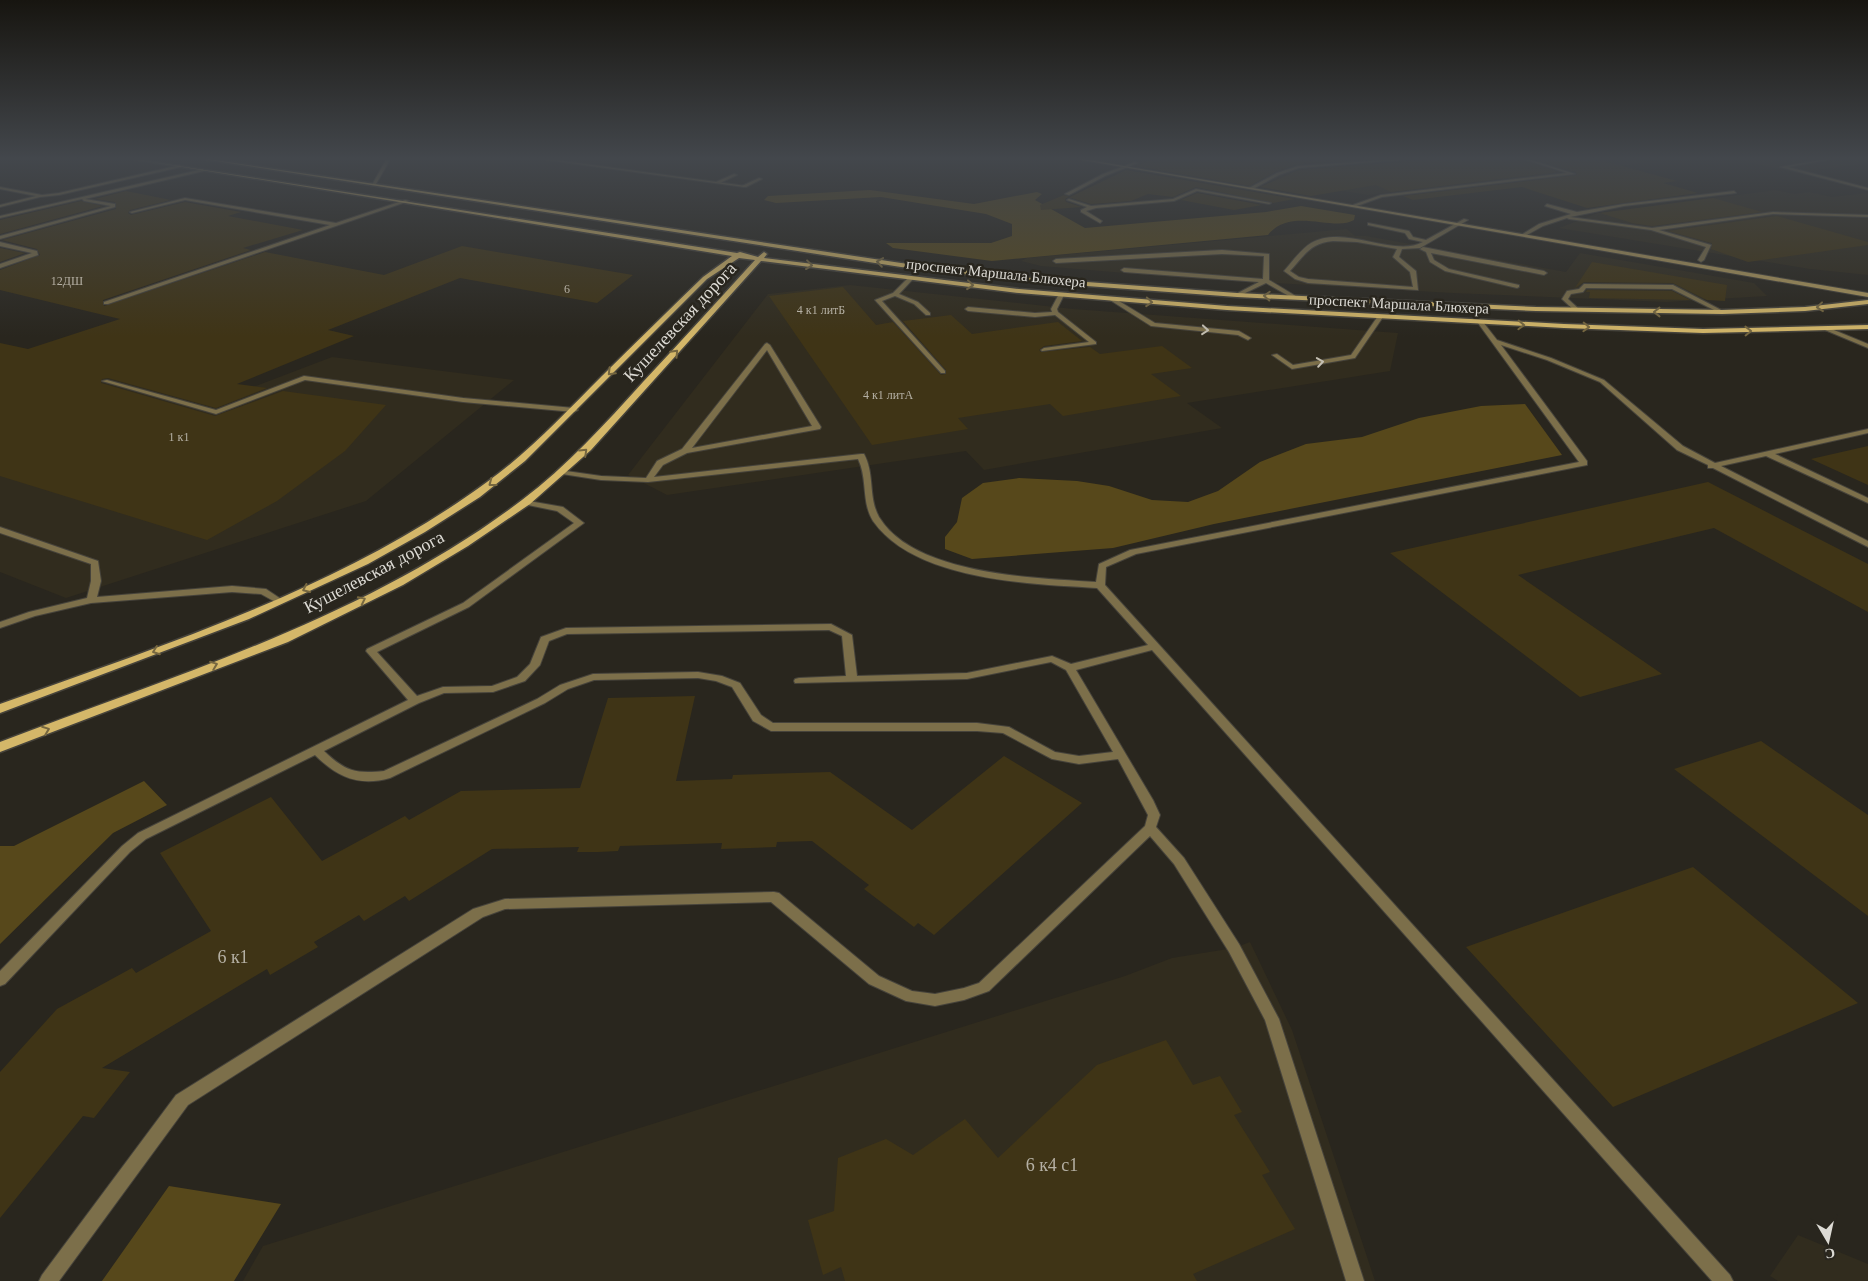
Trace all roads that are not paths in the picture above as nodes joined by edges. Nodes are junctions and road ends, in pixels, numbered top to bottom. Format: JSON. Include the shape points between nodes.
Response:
{"nodes":[{"id":1,"x":74,"y":218,"type":"edge"},
{"id":2,"x":291,"y":218,"type":"edge"},
{"id":3,"x":361,"y":218,"type":"edge"},
{"id":4,"x":509,"y":218,"type":"edge"},
{"id":5,"x":593,"y":218,"type":"edge"},
{"id":6,"x":1093,"y":218,"type":"edge"},
{"id":7,"x":1423,"y":218,"type":"edge"},
{"id":8,"x":1453,"y":218,"type":"edge"},
{"id":9,"x":1564,"y":218,"type":"edge"},
{"id":10,"x":1572,"y":218,"type":"edge"},
{"id":11,"x":1736,"y":218,"type":"edge"},
{"id":12,"x":1466,"y":220,"type":"junction"},
{"id":13,"x":1100,"y":222,"type":"dead end"},
{"id":14,"x":1370,"y":224,"type":"dead end"},
{"id":15,"x":1460,"y":224,"type":"junction"},
{"id":16,"x":338,"y":226,"type":"junction"},
{"id":17,"x":1652,"y":229,"type":"junction"},
{"id":18,"x":1529,"y":230,"type":"junction"},
{"id":19,"x":1523,"y":235,"type":"junction"},
{"id":20,"x":0,"y":238,"type":"edge"},
{"id":21,"x":1427,"y":242,"type":"junction"},
{"id":22,"x":0,"y":244,"type":"edge"},
{"id":23,"x":769,"y":245,"type":"junction"},
{"id":24,"x":1418,"y":247,"type":"junction"},
{"id":25,"x":1400,"y":248,"type":"junction"},
{"id":26,"x":1428,"y":251,"type":"junction"},
{"id":27,"x":735,"y":255,"type":"junction"},
{"id":28,"x":760,"y":259,"type":"junction"},
{"id":29,"x":1701,"y":260,"type":"junction"},
{"id":30,"x":1056,"y":262,"type":"dead end"},
{"id":31,"x":0,"y":266,"type":"edge"},
{"id":32,"x":1124,"y":270,"type":"dead end"},
{"id":33,"x":1544,"y":273,"type":"dead end"},
{"id":34,"x":911,"y":278,"type":"junction"},
{"id":35,"x":1266,"y":281,"type":"junction"},
{"id":36,"x":1517,"y":286,"type":"dead end"},
{"id":37,"x":1868,"y":288,"type":"edge"},
{"id":38,"x":895,"y":294,"type":"junction"},
{"id":39,"x":1061,"y":295,"type":"junction"},
{"id":40,"x":1236,"y":295,"type":"junction"},
{"id":41,"x":1868,"y":295,"type":"edge"},
{"id":42,"x":1296,"y":298,"type":"junction"},
{"id":43,"x":1112,"y":299,"type":"junction"},
{"id":44,"x":1868,"y":302,"type":"edge"},
{"id":45,"x":106,"y":303,"type":"dead end"},
{"id":46,"x":968,"y":309,"type":"dead end"},
{"id":47,"x":1577,"y":310,"type":"junction"},
{"id":48,"x":1722,"y":312,"type":"junction"},
{"id":49,"x":928,"y":314,"type":"dead end"},
{"id":50,"x":1056,"y":314,"type":"junction"},
{"id":51,"x":1380,"y":317,"type":"junction"},
{"id":52,"x":1481,"y":323,"type":"junction"},
{"id":53,"x":1868,"y":327,"type":"edge"},
{"id":54,"x":1827,"y":329,"type":"junction"},
{"id":55,"x":1248,"y":338,"type":"dead end"},
{"id":56,"x":1497,"y":342,"type":"junction"},
{"id":57,"x":1868,"y":346,"type":"edge"},
{"id":58,"x":1044,"y":350,"type":"dead end"},
{"id":59,"x":1275,"y":355,"type":"dead end"},
{"id":60,"x":943,"y":372,"type":"dead end"},
{"id":61,"x":105,"y":381,"type":"dead end"},
{"id":62,"x":574,"y":410,"type":"junction"},
{"id":63,"x":1868,"y":431,"type":"edge"},
{"id":64,"x":685,"y":451,"type":"junction"},
{"id":65,"x":1766,"y":453,"type":"junction"},
{"id":66,"x":1711,"y":466,"type":"junction"},
{"id":67,"x":562,"y":472,"type":"junction"},
{"id":68,"x":648,"y":480,"type":"junction"},
{"id":69,"x":1868,"y":501,"type":"edge"},
{"id":70,"x":526,"y":502,"type":"junction"},
{"id":71,"x":0,"y":530,"type":"edge"},
{"id":72,"x":1868,"y":544,"type":"edge"},
{"id":73,"x":1100,"y":585,"type":"junction"},
{"id":74,"x":91,"y":600,"type":"junction"},
{"id":75,"x":280,"y":601,"type":"junction"},
{"id":76,"x":0,"y":625,"type":"edge"},
{"id":77,"x":1155,"y":646,"type":"junction"},
{"id":78,"x":1070,"y":668,"type":"junction"},
{"id":79,"x":852,"y":679,"type":"junction"},
{"id":80,"x":798,"y":681,"type":"dead end"},
{"id":81,"x":415,"y":701,"type":"junction"},
{"id":82,"x":0,"y":709,"type":"edge"},
{"id":83,"x":0,"y":747,"type":"edge"},
{"id":84,"x":316,"y":749,"type":"junction"},
{"id":85,"x":1120,"y":755,"type":"junction"},
{"id":86,"x":1150,"y":828,"type":"junction"},
{"id":87,"x":0,"y":980,"type":"edge"},
{"id":88,"x":48,"y":1281,"type":"edge"},
{"id":89,"x":1355,"y":1281,"type":"edge"},
{"id":90,"x":1724,"y":1281,"type":"edge"}],
"edges":[{"from":1,"to":20,"type":"street"},
{"from":2,"to":16,"type":"street"},
{"from":3,"to":16,"type":"street"},
{"from":4,"to":27,"type":"main road","name":"проспект Маршала Блюхера"},
{"from":5,"to":23,"type":"main road","name":"проспект Маршала Блюхера"},
{"from":6,"to":13,"type":"street"},
{"from":7,"to":15,"type":"main road"},
{"from":8,"to":12,"type":"main road"},
{"from":9,"to":18,"type":"street"},
{"from":10,"to":17,"type":"street"},
{"from":11,"to":17,"type":"street"},
{"from":12,"to":15,"type":"street"},
{"from":12,"to":18,"type":"main road"},
{"from":14,"to":21,"type":"street","via":[[1407,232],[1411,238]]},
{"from":15,"to":19,"type":"main road"},
{"from":15,"to":21,"type":"street"},
{"from":16,"to":45,"type":"street"},
{"from":17,"to":29,"type":"street","via":[[1709,246]]},
{"from":18,"to":19,"type":"street"},
{"from":18,"to":29,"type":"main road"},
{"from":19,"to":41,"type":"main road"},
{"from":21,"to":24,"type":"street"},
{"from":22,"to":31,"type":"street","via":[[35,252],[35,255]]},
{"from":23,"to":27,"type":"main road","name":"Кушелевская дорога"},
{"from":23,"to":28,"type":"main road","name":"Кушелевская дорога"},
{"from":40,"to":23,"type":"main road","name":"проспект Маршала Блюхера","one_way":true,"via":[[1032,280]]},
{"from":24,"to":25,"type":"street"},
{"from":24,"to":26,"type":"street"},
{"from":25,"to":25,"type":"street","via":[[1396,257],[1413,271],[1416,289],[1308,281],[1287,271],[1314,243],[1323,241],[1363,242]]},
{"from":26,"to":33,"type":"street"},
{"from":26,"to":36,"type":"street","via":[[1432,261],[1447,270]]},
{"from":27,"to":28,"type":"main road","name":"проспект Маршала Блюхера"},
{"from":27,"to":62,"type":"main road","name":"Кушелевская дорога","one_way":true,"via":[[705,278]]},
{"from":28,"to":34,"type":"main road","name":"проспект Маршала Блюхера","one_way":true},
{"from":67,"to":28,"type":"main road","name":"Кушелевская дорога","one_way":true,"via":[[588,448]]},
{"from":29,"to":37,"type":"main road"},
{"from":30,"to":35,"type":"street","via":[[1222,252],[1267,255]]},
{"from":32,"to":35,"type":"street"},
{"from":34,"to":38,"type":"street"},
{"from":34,"to":39,"type":"main road","name":"проспект Маршала Блюхера","one_way":true},
{"from":35,"to":40,"type":"street"},
{"from":35,"to":42,"type":"street"},
{"from":38,"to":49,"type":"street","via":[[916,303]]},
{"from":38,"to":60,"type":"street","via":[[878,300]]},
{"from":39,"to":43,"type":"main road","name":"проспект Маршала Блюхера"},
{"from":39,"to":50,"type":"street","via":[[1054,309]]},
{"from":42,"to":40,"type":"main road","name":"проспект Маршала Блюхера","one_way":true},
{"from":42,"to":47,"type":"main road","name":"проспект Маршала Блюхера"},
{"from":43,"to":51,"type":"main road","name":"проспект Маршала Блюхера","one_way":true},
{"from":43,"to":55,"type":"street","one_way":true,"via":[[1153,325],[1239,333]]},
{"from":44,"to":48,"type":"main road","name":"проспект Маршала Блюхера","one_way":true,"via":[[1805,309]]},
{"from":46,"to":50,"type":"street"},
{"from":48,"to":47,"type":"main road","name":"проспект Маршала Блюхера","one_way":true},
{"from":47,"to":48,"type":"street","via":[[1565,299],[1569,292],[1581,291],[1584,286],[1672,287]]},
{"from":50,"to":58,"type":"street","via":[[1094,343]]},
{"from":51,"to":52,"type":"main road","name":"проспект Маршала Блюхера"},
{"from":59,"to":51,"type":"street","one_way":true,"via":[[1292,367],[1353,357]]},
{"from":52,"to":54,"type":"main road","name":"проспект Маршала Блюхера","one_way":true,"via":[[1703,332]]},
{"from":52,"to":56,"type":"street"},
{"from":53,"to":54,"type":"main road","name":"проспект Маршала Блюхера"},
{"from":54,"to":57,"type":"street"},
{"from":56,"to":66,"type":"street","via":[[1602,381],[1680,448]]},
{"from":56,"to":73,"type":"street","via":[[1584,463],[1133,552],[1102,566]]},
{"from":61,"to":62,"type":"street","via":[[216,412],[304,378],[463,400]]},
{"from":62,"to":75,"type":"main road","name":"Кушелевская дорога","one_way":true,"via":[[518,464],[476,495],[359,565]]},
{"from":63,"to":65,"type":"street"},
{"from":64,"to":64,"type":"street","via":[[817,428],[767,345]]},
{"from":64,"to":68,"type":"street","via":[[660,463]]},
{"from":65,"to":66,"type":"street"},
{"from":65,"to":69,"type":"street"},
{"from":66,"to":72,"type":"street"},
{"from":67,"to":68,"type":"street"},
{"from":67,"to":70,"type":"main road","name":"Кушелевская дорога"},
{"from":68,"to":73,"type":"street","via":[[861,456],[868,468],[868,500],[877,522],[903,546],[930,561],[1003,577]]},
{"from":70,"to":81,"type":"street","via":[[560,510],[580,523],[466,605],[371,650]]},
{"from":83,"to":70,"type":"main road","name":"Кушелевская дорога","one_way":true,"via":[[284,639],[399,583]]},
{"from":71,"to":74,"type":"street","via":[[94,563],[96,581]]},
{"from":73,"to":77,"type":"street"},
{"from":74,"to":75,"type":"street","via":[[232,589],[263,590]]},
{"from":74,"to":76,"type":"street"},
{"from":75,"to":82,"type":"main road","name":"Кушелевская дорога","one_way":true},
{"from":77,"to":78,"type":"street"},
{"from":77,"to":90,"type":"street"},
{"from":78,"to":79,"type":"street","via":[[1052,659],[967,676]]},
{"from":78,"to":85,"type":"street"},
{"from":79,"to":80,"type":"street"},
{"from":79,"to":81,"type":"street","via":[[847,635],[832,627],[566,631],[545,639],[535,664],[521,680],[493,689],[443,690]]},
{"from":81,"to":84,"type":"street"},
{"from":84,"to":85,"type":"street","via":[[336,770],[350,776],[386,775],[564,687],[593,677],[698,675],[736,685],[757,718],[771,727],[977,727],[1005,730],[1061,757],[1079,760]]},
{"from":84,"to":87,"type":"street","via":[[142,836]]},
{"from":85,"to":86,"type":"street","via":[[1154,815]]},
{"from":86,"to":88,"type":"street","via":[[984,986],[935,1000],[911,997],[874,980],[774,897],[505,904],[478,913],[182,1100]]},
{"from":86,"to":89,"type":"street","via":[[1179,862],[1234,948],[1272,1019]]}]}
